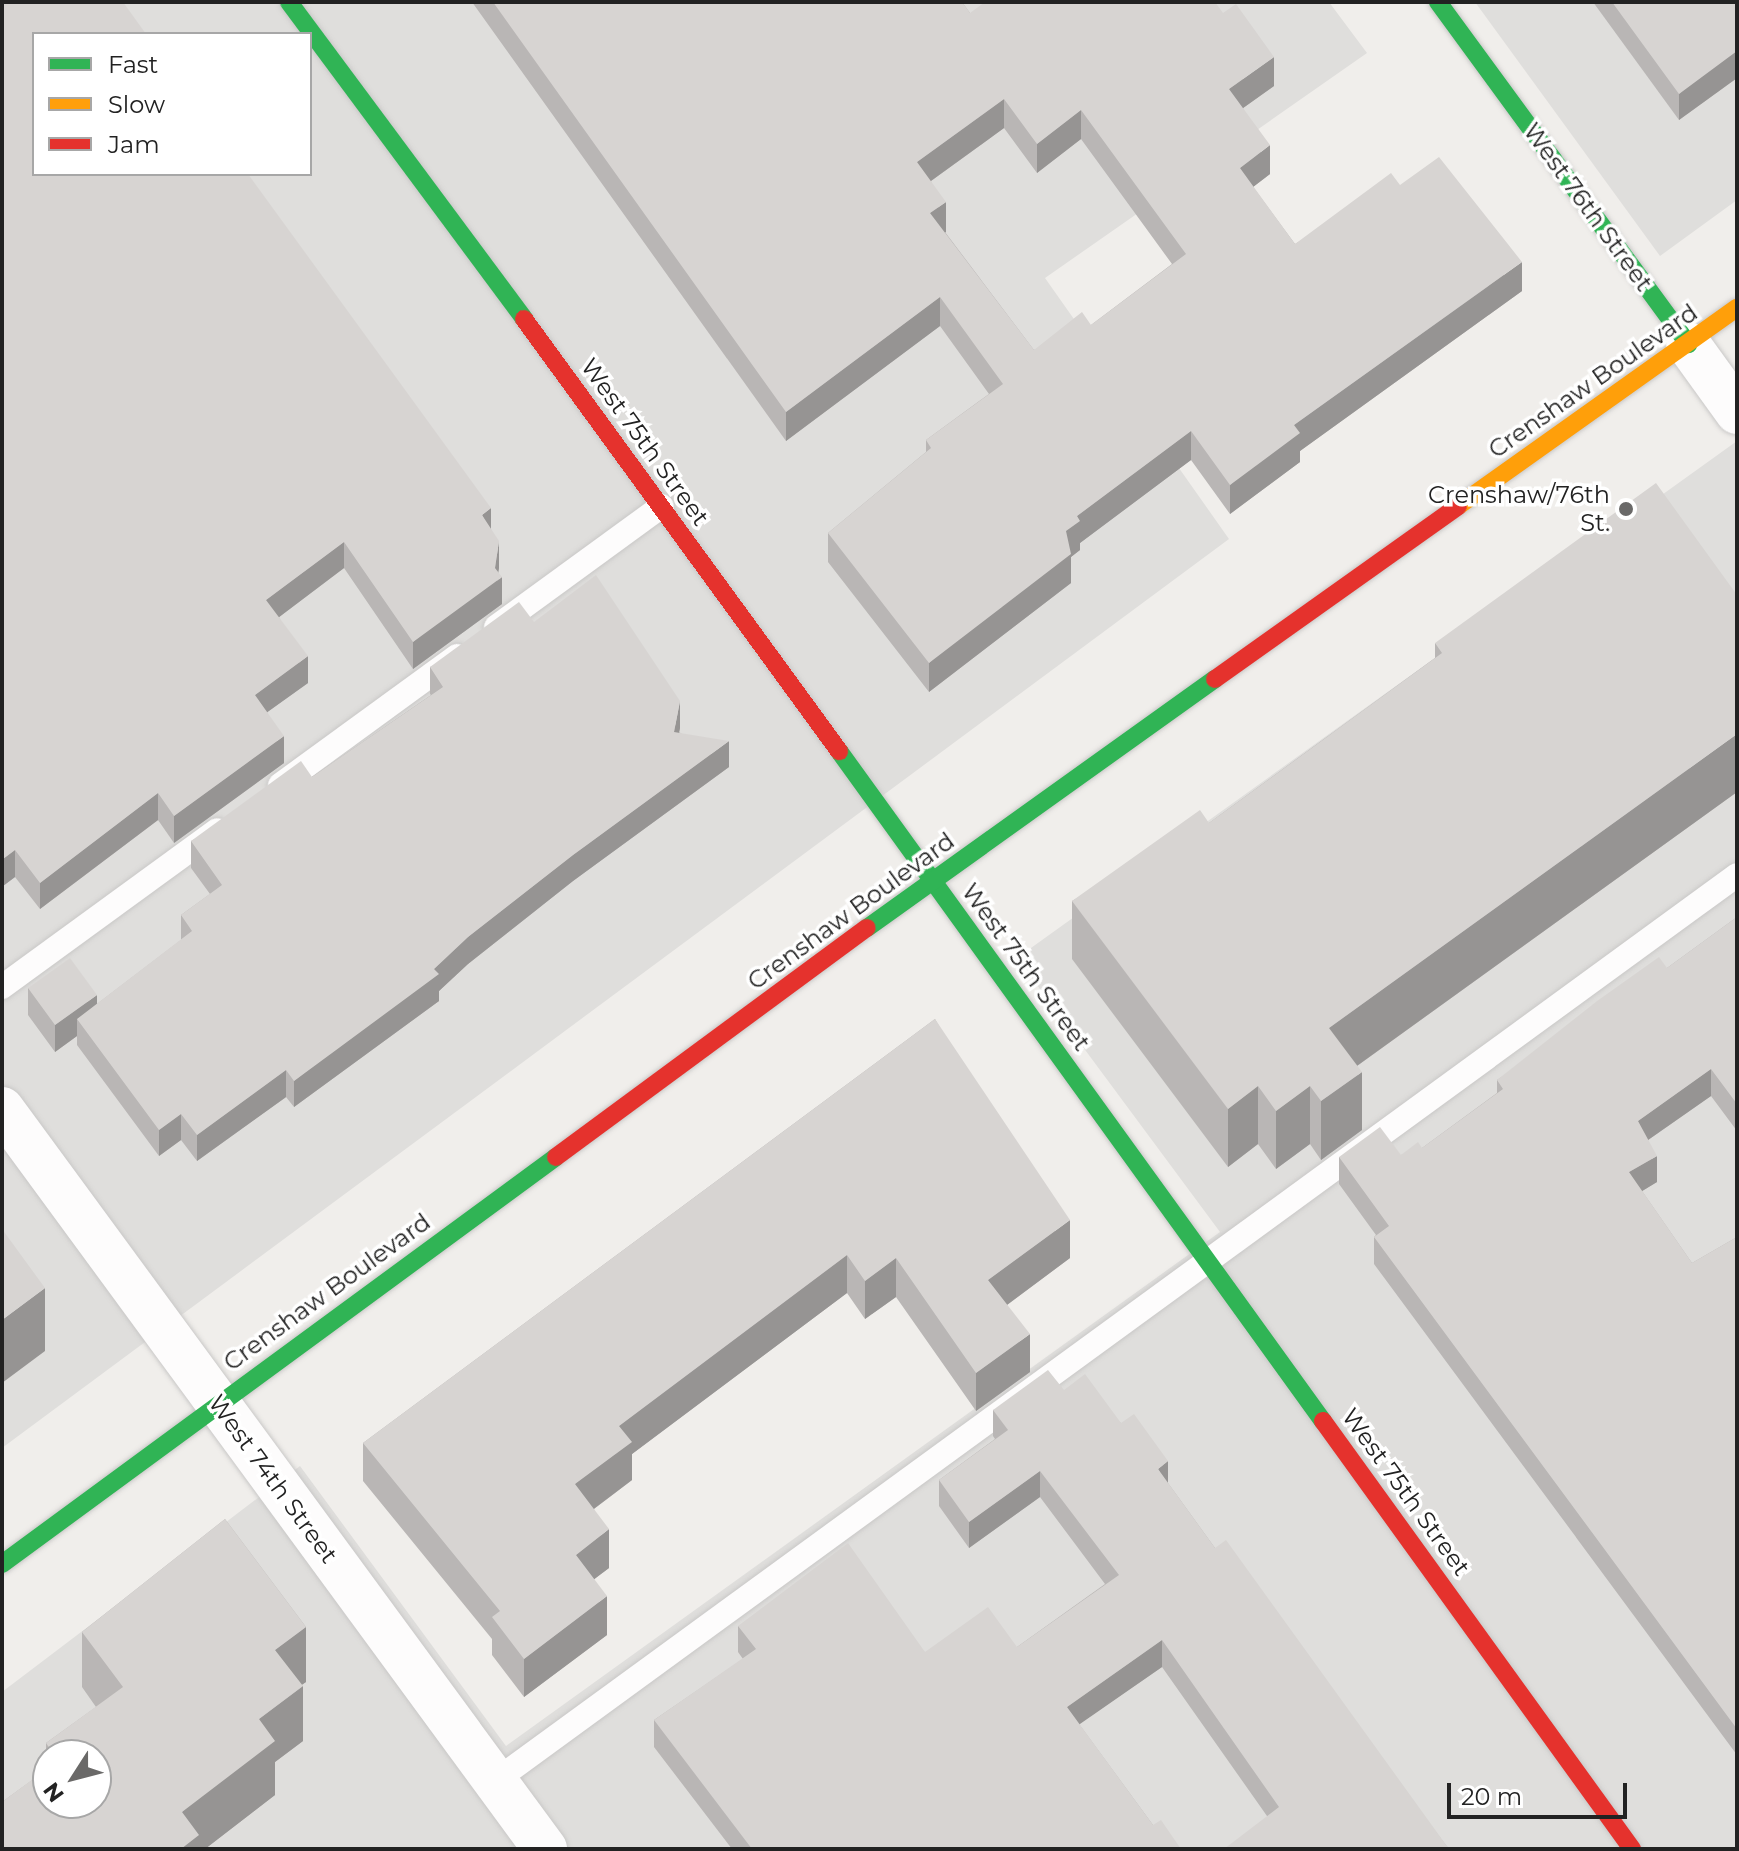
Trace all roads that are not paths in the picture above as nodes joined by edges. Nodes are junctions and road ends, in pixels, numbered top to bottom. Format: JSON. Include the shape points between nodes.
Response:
{"nodes":[{"id":1,"x":289,"y":2,"type":"edge"},
{"id":2,"x":1438,"y":2,"type":"edge"},
{"id":3,"x":311,"y":32,"type":"edge"},
{"id":4,"x":312,"y":33,"type":"edge"},
{"id":5,"x":1737,"y":308,"type":"edge"},
{"id":6,"x":1688,"y":344,"type":"junction"},
{"id":7,"x":1737,"y":412,"type":"edge"},
{"id":8,"x":662,"y":506,"type":"junction"},
{"id":9,"x":1737,"y":875,"type":"edge"},
{"id":10,"x":933,"y":880,"type":"junction"},
{"id":11,"x":2,"y":987,"type":"edge"},
{"id":12,"x":2,"y":1109,"type":"edge"},
{"id":13,"x":1208,"y":1257,"type":"junction"},
{"id":14,"x":217,"y":1402,"type":"junction"},
{"id":15,"x":2,"y":1564,"type":"edge"},
{"id":16,"x":495,"y":1781,"type":"junction"},
{"id":17,"x":545,"y":1849,"type":"edge"},
{"id":18,"x":1632,"y":1849,"type":"edge"}],
"edges":[{"from":1,"to":3,"type":"street","name":"West 75th Street"},
{"from":2,"to":6,"type":"street","name":"West 76th Street"},
{"from":4,"to":8,"type":"street","name":"West 75th Street"},
{"from":5,"to":6,"type":"street","name":"Crenshaw Boulevard"},
{"from":6,"to":7,"type":"street","name":"West 76th Street"},
{"from":6,"to":10,"type":"street","name":"Crenshaw Boulevard"},
{"from":8,"to":10,"type":"street","name":"West 75th Street"},
{"from":8,"to":11,"type":"lane"},
{"from":9,"to":13,"type":"lane"},
{"from":10,"to":13,"type":"street","name":"West 75th Street"},
{"from":10,"to":14,"type":"street","name":"Crenshaw Boulevard"},
{"from":12,"to":14,"type":"street","name":"West 74th Street"},
{"from":13,"to":16,"type":"lane"},
{"from":13,"to":18,"type":"street","name":"West 75th Street"},
{"from":14,"to":15,"type":"street","name":"Crenshaw Boulevard"},
{"from":14,"to":16,"type":"street","name":"West 74th Street"},
{"from":16,"to":17,"type":"street","name":"West 74th Street"}]}
